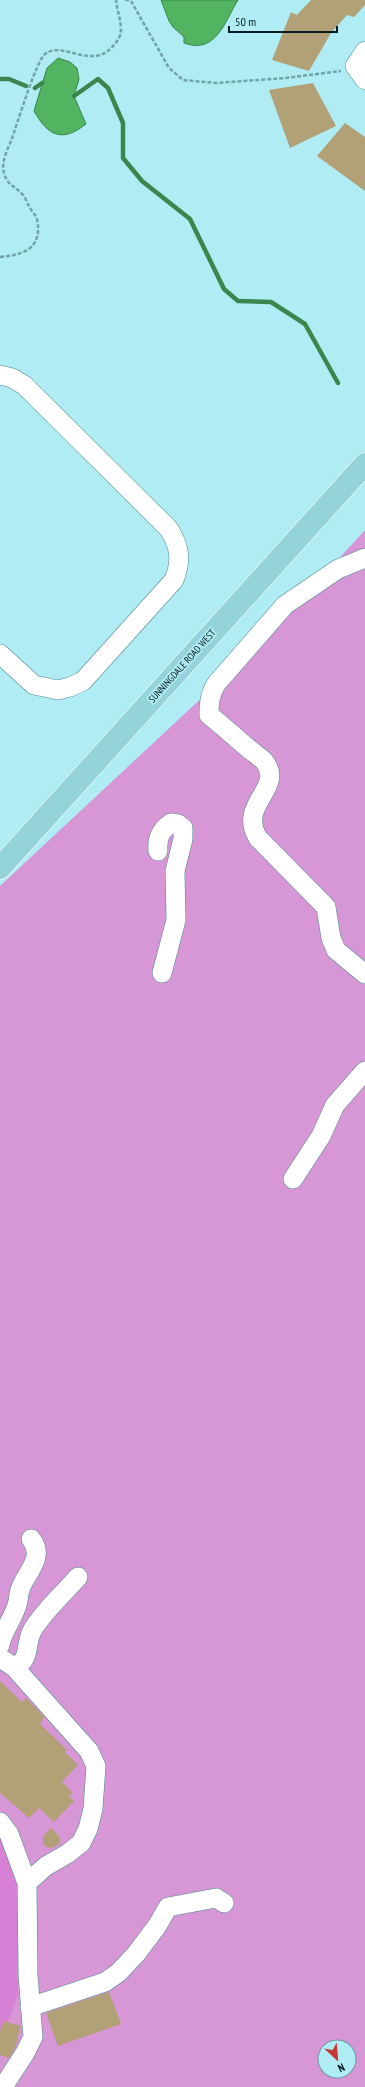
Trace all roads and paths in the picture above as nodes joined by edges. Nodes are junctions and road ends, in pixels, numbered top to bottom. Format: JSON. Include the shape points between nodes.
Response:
{"nodes":[{"id":1,"x":116,"y":0,"type":"edge"},
{"id":2,"x":125,"y":0,"type":"edge"},
{"id":3,"x":131,"y":0,"type":"edge"},
{"id":4,"x":365,"y":51,"type":"edge"},
{"id":5,"x":344,"y":71,"type":"dead end"},
{"id":6,"x":365,"y":80,"type":"edge"},
{"id":7,"x":0,"y":258,"type":"edge"},
{"id":8,"x":0,"y":375,"type":"edge"},
{"id":9,"x":365,"y":464,"type":"edge"},
{"id":10,"x":365,"y":558,"type":"edge"},
{"id":11,"x":0,"y":654,"type":"edge"},
{"id":12,"x":158,"y":851,"type":"dead end"},
{"id":13,"x":0,"y":868,"type":"edge"},
{"id":14,"x":162,"y":973,"type":"dead end"},
{"id":15,"x":365,"y":974,"type":"edge"},
{"id":16,"x":365,"y":1071,"type":"edge"},
{"id":17,"x":293,"y":1179,"type":"dead end"},
{"id":18,"x":31,"y":1539,"type":"dead end"},
{"id":19,"x":78,"y":1577,"type":"dead end"},
{"id":20,"x":0,"y":1645,"type":"edge"},
{"id":21,"x":7,"y":1663,"type":"edge"},
{"id":22,"x":0,"y":1822,"type":"edge"},
{"id":23,"x":26,"y":1883,"type":"junction"},
{"id":24,"x":224,"y":1903,"type":"dead end"},
{"id":25,"x":30,"y":2007,"type":"junction"},
{"id":26,"x":3,"y":2087,"type":"edge"}],
"edges":[{"from":1,"to":7,"type":"path","via":[[121,30],[119,38],[108,52],[97,56],[53,51],[45,53],[37,65],[5,156],[4,172],[10,186],[23,196],[36,218],[37,234],[34,245],[28,251]]},
{"from":2,"to":3,"type":"path"},
{"from":3,"to":5,"type":"path","via":[[169,68],[183,80],[216,83]]},
{"from":4,"to":6,"type":"street","via":[[355,66]]},
{"from":8,"to":11,"type":"street","via":[[24,385],[168,528],[176,540],[180,553],[179,568],[174,580],[83,681],[58,690],[34,685]]},
{"from":9,"to":13,"type":"main road","name":"SUNNINGDALE ROAD WEST"},
{"from":10,"to":15,"type":"street","via":[[338,569],[285,604],[212,690],[209,715],[264,761],[269,772],[269,784],[252,815],[254,831],[326,907],[331,938],[336,950]]},
{"from":12,"to":14,"type":"street","via":[[157,841],[160,834],[171,823],[183,828],[183,839],[175,871],[176,920]]},
{"from":16,"to":17,"type":"street","via":[[335,1105],[321,1136]]},
{"from":18,"to":20,"type":"street","via":[[36,1545],[37,1552],[34,1564],[20,1590]]},
{"from":19,"to":21,"type":"street","via":[[31,1632],[26,1658]]},
{"from":21,"to":23,"type":"street","via":[[89,1751],[96,1766],[94,1809],[81,1842]]},
{"from":22,"to":23,"type":"street","via":[[9,1834]]},
{"from":23,"to":25,"type":"street"},
{"from":24,"to":25,"type":"street","via":[[216,1898],[168,1907],[136,1954],[118,1973],[105,1982]]},
{"from":25,"to":26,"type":"street","via":[[33,2037]]}]}
